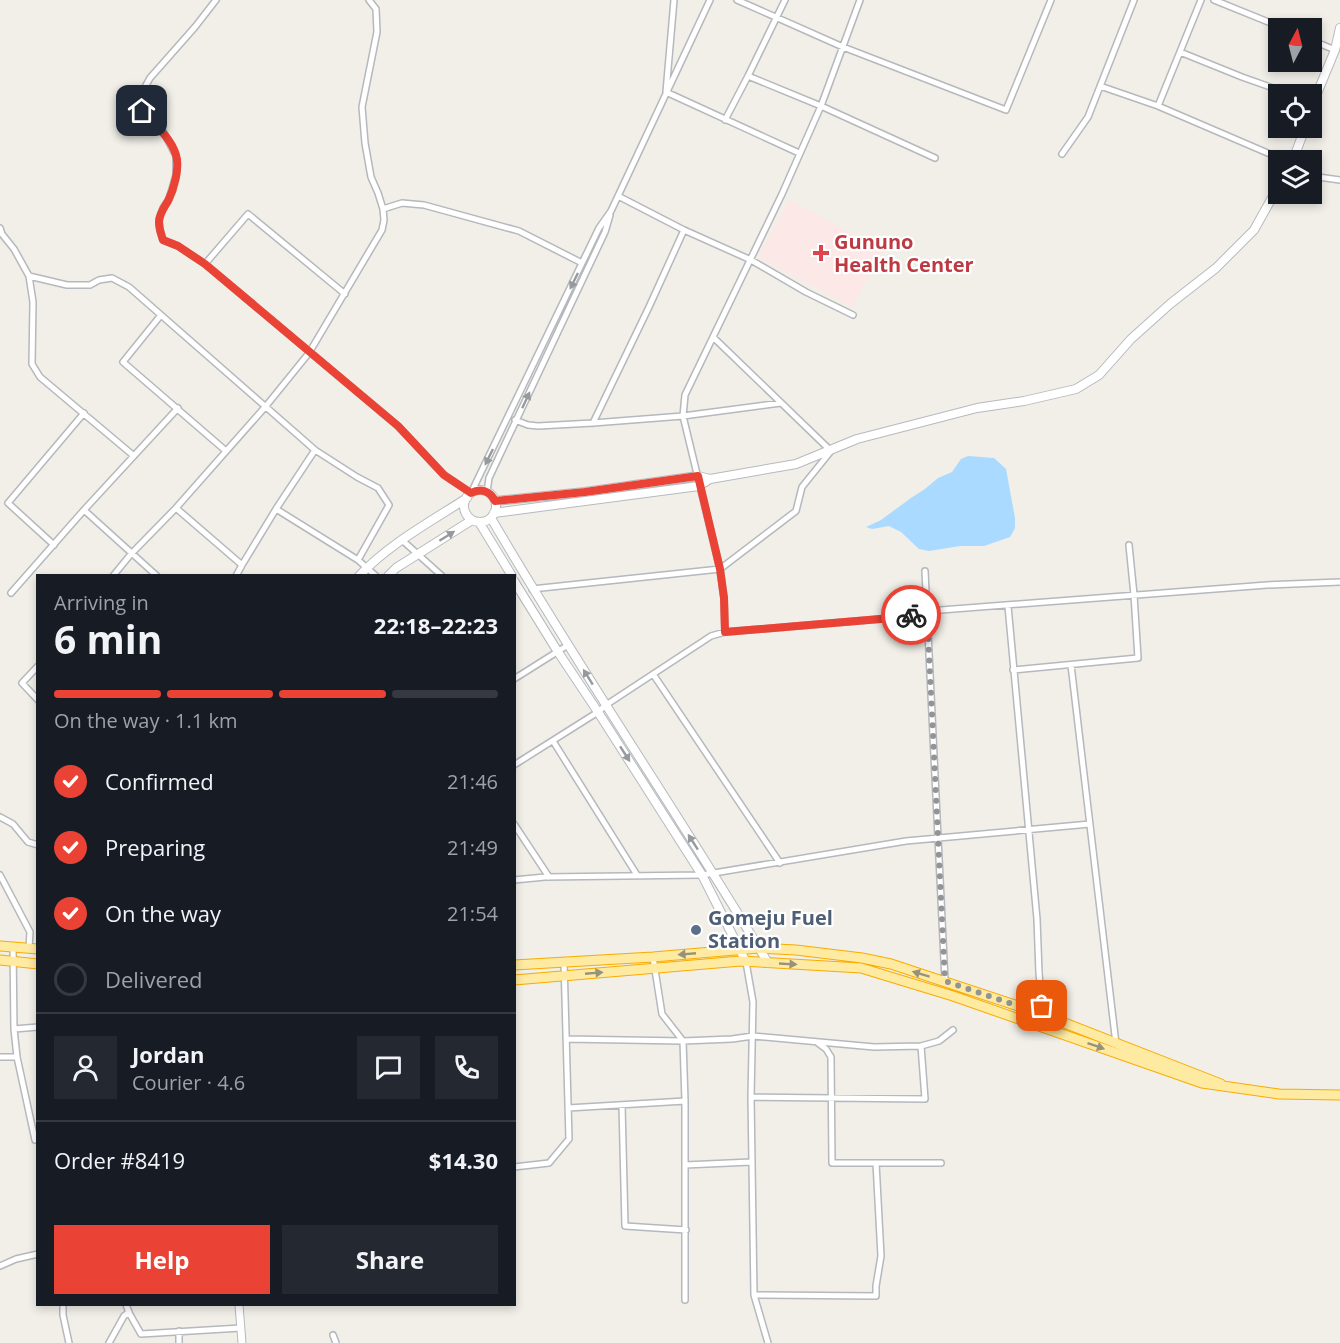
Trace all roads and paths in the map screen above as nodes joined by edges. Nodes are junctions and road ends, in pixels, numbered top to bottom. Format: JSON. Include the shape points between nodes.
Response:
{"nodes":[{"id":1,"x":216,"y":0,"type":"edge"},
{"id":2,"x":369,"y":0,"type":"edge"},
{"id":3,"x":674,"y":0,"type":"edge"},
{"id":4,"x":710,"y":0,"type":"edge"},
{"id":5,"x":737,"y":0,"type":"edge"},
{"id":6,"x":785,"y":0,"type":"edge"},
{"id":7,"x":860,"y":0,"type":"edge"},
{"id":8,"x":1051,"y":0,"type":"edge"},
{"id":9,"x":1134,"y":0,"type":"edge"},
{"id":10,"x":1201,"y":0,"type":"edge"},
{"id":11,"x":1214,"y":0,"type":"edge"},
{"id":12,"x":777,"y":18,"type":"junction"},
{"id":13,"x":1268,"y":22,"type":"edge"},
{"id":14,"x":1340,"y":28,"type":"edge"},
{"id":15,"x":1322,"y":45,"type":"edge"},
{"id":16,"x":843,"y":47,"type":"junction"},
{"id":17,"x":1335,"y":50,"type":"junction"},
{"id":18,"x":1180,"y":52,"type":"junction"},
{"id":19,"x":748,"y":76,"type":"junction"},
{"id":20,"x":1321,"y":84,"type":"edge"},
{"id":21,"x":1100,"y":86,"type":"junction"},
{"id":22,"x":1268,"y":86,"type":"edge"},
{"id":23,"x":666,"y":92,"type":"junction"},
{"id":24,"x":821,"y":106,"type":"junction"},
{"id":25,"x":1158,"y":106,"type":"junction"},
{"id":26,"x":725,"y":120,"type":"junction"},
{"id":27,"x":799,"y":153,"type":"junction"},
{"id":28,"x":1268,"y":153,"type":"edge"},
{"id":29,"x":1062,"y":154,"type":"dead end"},
{"id":30,"x":935,"y":158,"type":"dead end"},
{"id":31,"x":1322,"y":178,"type":"edge"},
{"id":32,"x":1340,"y":180,"type":"edge"},
{"id":33,"x":618,"y":196,"type":"junction"},
{"id":34,"x":1269,"y":204,"type":"edge"},
{"id":35,"x":383,"y":209,"type":"junction"},
{"id":36,"x":611,"y":211,"type":"junction"},
{"id":37,"x":0,"y":228,"type":"edge"},
{"id":38,"x":684,"y":230,"type":"junction"},
{"id":39,"x":751,"y":260,"type":"junction"},
{"id":40,"x":582,"y":263,"type":"junction"},
{"id":41,"x":205,"y":264,"type":"junction"},
{"id":42,"x":29,"y":276,"type":"junction"},
{"id":43,"x":345,"y":294,"type":"junction"},
{"id":44,"x":161,"y":315,"type":"junction"},
{"id":45,"x":852,"y":315,"type":"dead end"},
{"id":46,"x":713,"y":337,"type":"junction"},
{"id":47,"x":309,"y":353,"type":"junction"},
{"id":48,"x":781,"y":403,"type":"junction"},
{"id":49,"x":266,"y":406,"type":"junction"},
{"id":50,"x":178,"y":408,"type":"junction"},
{"id":51,"x":84,"y":413,"type":"junction"},
{"id":52,"x":509,"y":416,"type":"junction"},
{"id":53,"x":683,"y":416,"type":"junction"},
{"id":54,"x":516,"y":420,"type":"junction"},
{"id":55,"x":593,"y":423,"type":"junction"},
{"id":56,"x":315,"y":450,"type":"junction"},
{"id":57,"x":226,"y":451,"type":"junction"},
{"id":58,"x":831,"y":451,"type":"junction"},
{"id":59,"x":134,"y":456,"type":"junction"},
{"id":60,"x":698,"y":476,"type":"junction"},
{"id":61,"x":710,"y":479,"type":"junction"},
{"id":62,"x":662,"y":481,"type":"junction"},
{"id":63,"x":636,"y":485,"type":"junction"},
{"id":64,"x":699,"y":486,"type":"junction"},
{"id":65,"x":664,"y":491,"type":"junction"},
{"id":66,"x":488,"y":492,"type":"junction"},
{"id":67,"x":585,"y":492,"type":"junction"},
{"id":68,"x":469,"y":495,"type":"junction"},
{"id":69,"x":638,"y":495,"type":"junction"},
{"id":70,"x":495,"y":501,"type":"junction"},
{"id":71,"x":585,"y":501,"type":"junction"},
{"id":72,"x":176,"y":508,"type":"junction"},
{"id":73,"x":276,"y":509,"type":"junction"},
{"id":74,"x":84,"y":510,"type":"junction"},
{"id":75,"x":492,"y":516,"type":"junction"},
{"id":76,"x":476,"y":521,"type":"junction"},
{"id":77,"x":402,"y":540,"type":"junction"},
{"id":78,"x":54,"y":545,"type":"junction"},
{"id":79,"x":1129,"y":545,"type":"dead end"},
{"id":80,"x":131,"y":554,"type":"junction"},
{"id":81,"x":418,"y":554,"type":"junction"},
{"id":82,"x":357,"y":560,"type":"junction"},
{"id":83,"x":242,"y":565,"type":"junction"},
{"id":84,"x":366,"y":568,"type":"junction"},
{"id":85,"x":720,"y":569,"type":"junction"},
{"id":86,"x":925,"y":571,"type":"dead end"},
{"id":87,"x":115,"y":574,"type":"edge"},
{"id":88,"x":155,"y":574,"type":"edge"},
{"id":89,"x":237,"y":574,"type":"edge"},
{"id":90,"x":361,"y":574,"type":"edge"},
{"id":91,"x":374,"y":574,"type":"edge"},
{"id":92,"x":390,"y":574,"type":"edge"},
{"id":93,"x":440,"y":574,"type":"edge"},
{"id":94,"x":511,"y":574,"type":"edge"},
{"id":95,"x":1340,"y":582,"type":"edge"},
{"id":96,"x":516,"y":583,"type":"edge"},
{"id":97,"x":532,"y":589,"type":"junction"},
{"id":98,"x":11,"y":593,"type":"dead end"},
{"id":99,"x":1134,"y":595,"type":"junction"},
{"id":100,"x":1008,"y":606,"type":"junction"},
{"id":101,"x":927,"y":612,"type":"junction"},
{"id":102,"x":725,"y":632,"type":"junction"},
{"id":103,"x":568,"y":645,"type":"junction"},
{"id":104,"x":558,"y":652,"type":"junction"},
{"id":105,"x":1071,"y":664,"type":"junction"},
{"id":106,"x":36,"y":668,"type":"edge"},
{"id":107,"x":1013,"y":670,"type":"junction"},
{"id":108,"x":653,"y":674,"type":"junction"},
{"id":109,"x":516,"y":678,"type":"edge"},
{"id":110,"x":36,"y":698,"type":"edge"},
{"id":111,"x":606,"y":705,"type":"junction"},
{"id":112,"x":598,"y":712,"type":"junction"},
{"id":113,"x":553,"y":741,"type":"junction"},
{"id":114,"x":516,"y":764,"type":"edge"},
{"id":115,"x":1,"y":821,"type":"edge"},
{"id":116,"x":1090,"y":824,"type":"junction"},
{"id":117,"x":1028,"y":829,"type":"junction"},
{"id":118,"x":517,"y":833,"type":"edge"},
{"id":119,"x":938,"y":838,"type":"junction"},
{"id":120,"x":36,"y":844,"type":"edge"},
{"id":121,"x":780,"y":863,"type":"junction"},
{"id":122,"x":713,"y":873,"type":"junction"},
{"id":123,"x":0,"y":874,"type":"edge"},
{"id":124,"x":637,"y":875,"type":"junction"},
{"id":125,"x":702,"y":875,"type":"junction"},
{"id":126,"x":549,"y":877,"type":"junction"},
{"id":127,"x":516,"y":880,"type":"edge"},
{"id":128,"x":0,"y":946,"type":"edge"},
{"id":129,"x":14,"y":947,"type":"junction"},
{"id":130,"x":34,"y":948,"type":"edge"},
{"id":131,"x":759,"y":948,"type":"junction"},
{"id":132,"x":740,"y":950,"type":"junction"},
{"id":133,"x":653,"y":957,"type":"junction"},
{"id":134,"x":0,"y":960,"type":"edge"},
{"id":135,"x":13,"y":962,"type":"junction"},
{"id":136,"x":564,"y":962,"type":"junction"},
{"id":137,"x":746,"y":962,"type":"junction"},
{"id":138,"x":768,"y":963,"type":"junction"},
{"id":139,"x":36,"y":964,"type":"edge"},
{"id":140,"x":516,"y":965,"type":"edge"},
{"id":141,"x":655,"y":968,"type":"junction"},
{"id":142,"x":564,"y":976,"type":"junction"},
{"id":143,"x":516,"y":980,"type":"edge"},
{"id":144,"x":945,"y":981,"type":"junction"},
{"id":145,"x":1039,"y":1013,"type":"junction"},
{"id":146,"x":36,"y":1027,"type":"edge"},
{"id":147,"x":14,"y":1029,"type":"junction"},
{"id":148,"x":953,"y":1030,"type":"dead end"},
{"id":149,"x":753,"y":1036,"type":"junction"},
{"id":150,"x":566,"y":1039,"type":"junction"},
{"id":151,"x":683,"y":1041,"type":"junction"},
{"id":152,"x":817,"y":1041,"type":"junction"},
{"id":153,"x":921,"y":1046,"type":"junction"},
{"id":154,"x":1117,"y":1048,"type":"junction"},
{"id":155,"x":0,"y":1057,"type":"edge"},
{"id":156,"x":17,"y":1057,"type":"junction"},
{"id":157,"x":1340,"y":1095,"type":"edge"},
{"id":158,"x":751,"y":1097,"type":"junction"},
{"id":159,"x":831,"y":1099,"type":"junction"},
{"id":160,"x":685,"y":1101,"type":"junction"},
{"id":161,"x":622,"y":1105,"type":"junction"},
{"id":162,"x":568,"y":1108,"type":"junction"},
{"id":163,"x":36,"y":1140,"type":"edge"},
{"id":164,"x":751,"y":1162,"type":"junction"},
{"id":165,"x":876,"y":1163,"type":"junction"},
{"id":166,"x":941,"y":1163,"type":"dead end"},
{"id":167,"x":685,"y":1165,"type":"junction"},
{"id":168,"x":516,"y":1167,"type":"edge"},
{"id":169,"x":686,"y":1230,"type":"junction"},
{"id":170,"x":36,"y":1254,"type":"edge"},
{"id":171,"x":0,"y":1266,"type":"edge"},
{"id":172,"x":754,"y":1295,"type":"junction"},
{"id":173,"x":685,"y":1300,"type":"dead end"},
{"id":174,"x":63,"y":1306,"type":"edge"},
{"id":175,"x":239,"y":1306,"type":"edge"},
{"id":176,"x":127,"y":1308,"type":"edge"},
{"id":177,"x":241,"y":1328,"type":"junction"},
{"id":178,"x":179,"y":1331,"type":"junction"},
{"id":179,"x":333,"y":1335,"type":"dead end"},
{"id":180,"x":69,"y":1343,"type":"edge"},
{"id":181,"x":109,"y":1343,"type":"edge"},
{"id":182,"x":179,"y":1343,"type":"edge"},
{"id":183,"x":242,"y":1343,"type":"edge"},
{"id":184,"x":336,"y":1343,"type":"edge"},
{"id":185,"x":768,"y":1343,"type":"edge"}],
"edges":[{"from":1,"to":41,"type":"street","via":[[150,78],[140,96],[142,111],[163,131],[176,156],[176,175],[159,220],[163,240]]},
{"from":2,"to":35,"type":"street","via":[[376,9],[376,32],[362,107],[371,177]]},
{"from":3,"to":23,"type":"street"},
{"from":4,"to":23,"type":"street"},
{"from":5,"to":12,"type":"street"},
{"from":6,"to":12,"type":"street"},
{"from":7,"to":16,"type":"street"},
{"from":8,"to":16,"type":"street","via":[[1006,110]]},
{"from":9,"to":21,"type":"street"},
{"from":10,"to":18,"type":"street"},
{"from":11,"to":13,"type":"street"},
{"from":12,"to":16,"type":"street"},
{"from":12,"to":19,"type":"street"},
{"from":14,"to":17,"type":"main road"},
{"from":15,"to":17,"type":"street"},
{"from":16,"to":24,"type":"street"},
{"from":17,"to":20,"type":"main road"},
{"from":18,"to":22,"type":"street"},
{"from":18,"to":25,"type":"street"},
{"from":19,"to":24,"type":"street"},
{"from":19,"to":26,"type":"street"},
{"from":21,"to":25,"type":"street"},
{"from":21,"to":29,"type":"street","via":[[1088,117]]},
{"from":23,"to":26,"type":"street"},
{"from":23,"to":33,"type":"street"},
{"from":24,"to":27,"type":"street"},
{"from":24,"to":30,"type":"street"},
{"from":25,"to":28,"type":"street"},
{"from":26,"to":27,"type":"street"},
{"from":27,"to":39,"type":"street"},
{"from":31,"to":32,"type":"street"},
{"from":33,"to":36,"type":"street"},
{"from":33,"to":38,"type":"street"},
{"from":34,"to":58,"type":"main road","via":[[1254,230],[1216,268],[1131,339],[1099,375],[1076,389],[977,408],[857,439]]},
{"from":35,"to":40,"type":"street","via":[[402,203],[424,205],[487,222],[519,231]]},
{"from":35,"to":43,"type":"street","via":[[382,230]]},
{"from":36,"to":40,"type":"street"},
{"from":54,"to":36,"type":"street","one_way":true,"via":[[605,232]]},
{"from":37,"to":42,"type":"street"},
{"from":38,"to":39,"type":"street"},
{"from":38,"to":55,"type":"street"},
{"from":39,"to":45,"type":"street"},
{"from":39,"to":46,"type":"street"},
{"from":40,"to":52,"type":"street","one_way":true},
{"from":41,"to":43,"type":"street","via":[[248,214]]},
{"from":41,"to":47,"type":"street"},
{"from":42,"to":44,"type":"street","via":[[67,285],[90,285],[112,278],[129,287]]},
{"from":42,"to":51,"type":"street","via":[[33,302],[32,364],[40,377]]},
{"from":43,"to":47,"type":"street"},
{"from":44,"to":49,"type":"street"},
{"from":44,"to":50,"type":"street","via":[[123,362]]},
{"from":46,"to":48,"type":"street"},
{"from":46,"to":53,"type":"street","via":[[685,395]]},
{"from":47,"to":49,"type":"street"},
{"from":47,"to":68,"type":"street","via":[[398,426],[444,475]]},
{"from":48,"to":53,"type":"street"},
{"from":48,"to":58,"type":"street"},
{"from":49,"to":56,"type":"street"},
{"from":49,"to":57,"type":"street"},
{"from":50,"to":57,"type":"street"},
{"from":50,"to":59,"type":"street"},
{"from":51,"to":59,"type":"street"},
{"from":51,"to":78,"type":"street","via":[[8,503]]},
{"from":52,"to":54,"type":"street"},
{"from":52,"to":68,"type":"street","one_way":true},
{"from":53,"to":55,"type":"street"},
{"from":53,"to":60,"type":"street"},
{"from":54,"to":55,"type":"street","via":[[538,426]]},
{"from":54,"to":66,"type":"street","via":[[489,478]]},
{"from":56,"to":73,"type":"street"},
{"from":56,"to":82,"type":"street","via":[[378,488],[389,505]]},
{"from":57,"to":72,"type":"street"},
{"from":58,"to":61,"type":"main road","via":[[796,464]]},
{"from":58,"to":85,"type":"street","via":[[802,487],[796,511]]},
{"from":59,"to":74,"type":"street"},
{"from":60,"to":61,"type":"main road"},
{"from":60,"to":62,"type":"main road"},
{"from":60,"to":64,"type":"street"},
{"from":61,"to":64,"type":"main road"},
{"from":62,"to":63,"type":"main road"},
{"from":62,"to":65,"type":"main road"},
{"from":63,"to":67,"type":"main road"},
{"from":63,"to":69,"type":"main road"},
{"from":64,"to":65,"type":"main road"},
{"from":64,"to":85,"type":"street"},
{"from":65,"to":69,"type":"main road"},
{"from":66,"to":68,"type":"main road"},
{"from":66,"to":70,"type":"main road"},
{"from":67,"to":70,"type":"main road"},
{"from":67,"to":71,"type":"main road"},
{"from":68,"to":76,"type":"main road","via":[[465,510]]},
{"from":68,"to":77,"type":"main road"},
{"from":69,"to":71,"type":"main road"},
{"from":70,"to":75,"type":"main road"},
{"from":71,"to":75,"type":"main road"},
{"from":72,"to":80,"type":"street"},
{"from":72,"to":83,"type":"street"},
{"from":73,"to":82,"type":"street"},
{"from":73,"to":83,"type":"street"},
{"from":74,"to":78,"type":"street"},
{"from":74,"to":80,"type":"street"},
{"from":75,"to":76,"type":"main road"},
{"from":75,"to":97,"type":"main road"},
{"from":81,"to":76,"type":"main road","one_way":true},
{"from":76,"to":94,"type":"main road"},
{"from":77,"to":81,"type":"street"},
{"from":77,"to":84,"type":"main road"},
{"from":78,"to":98,"type":"street"},
{"from":79,"to":99,"type":"street"},
{"from":80,"to":87,"type":"street"},
{"from":80,"to":88,"type":"street"},
{"from":81,"to":92,"type":"main road"},
{"from":81,"to":93,"type":"street"},
{"from":82,"to":84,"type":"street"},
{"from":83,"to":89,"type":"street"},
{"from":84,"to":90,"type":"main road"},
{"from":84,"to":91,"type":"street"},
{"from":85,"to":97,"type":"street"},
{"from":85,"to":102,"type":"street"},
{"from":86,"to":101,"type":"street"},
{"from":95,"to":99,"type":"street"},
{"from":96,"to":104,"type":"main road"},
{"from":97,"to":103,"type":"main road"},
{"from":99,"to":100,"type":"street"},
{"from":99,"to":105,"type":"street","via":[[1138,658]]},
{"from":100,"to":101,"type":"street"},
{"from":100,"to":107,"type":"street"},
{"from":101,"to":102,"type":"street"},
{"from":101,"to":119,"type":"street"},
{"from":102,"to":108,"type":"street","via":[[711,636]]},
{"from":103,"to":104,"type":"street"},
{"from":111,"to":103,"type":"main road","one_way":true},
{"from":104,"to":109,"type":"street"},
{"from":104,"to":112,"type":"main road"},
{"from":105,"to":107,"type":"street"},
{"from":105,"to":116,"type":"street"},
{"from":106,"to":110,"type":"street","via":[[22,683]]},
{"from":107,"to":117,"type":"street"},
{"from":108,"to":111,"type":"street"},
{"from":108,"to":121,"type":"street"},
{"from":111,"to":112,"type":"street"},
{"from":122,"to":111,"type":"main road","one_way":true},
{"from":112,"to":113,"type":"street"},
{"from":112,"to":125,"type":"main road","one_way":true},
{"from":113,"to":114,"type":"street"},
{"from":113,"to":124,"type":"street"},
{"from":115,"to":120,"type":"street","via":[[13,824],[28,842]]},
{"from":116,"to":117,"type":"street"},
{"from":116,"to":154,"type":"street"},
{"from":117,"to":119,"type":"street"},
{"from":117,"to":145,"type":"street","via":[[1042,1006]]},
{"from":118,"to":126,"type":"street"},
{"from":119,"to":121,"type":"street"},
{"from":119,"to":144,"type":"street"},
{"from":121,"to":122,"type":"street"},
{"from":122,"to":125,"type":"street"},
{"from":122,"to":131,"type":"main road"},
{"from":123,"to":130,"type":"street","via":[[30,932]]},
{"from":124,"to":125,"type":"street"},
{"from":124,"to":126,"type":"street"},
{"from":125,"to":132,"type":"main road"},
{"from":126,"to":127,"type":"street"},
{"from":128,"to":129,"type":"highway"},
{"from":129,"to":130,"type":"highway"},
{"from":129,"to":135,"type":"street"},
{"from":131,"to":132,"type":"highway"},
{"from":131,"to":138,"type":"main road"},
{"from":144,"to":131,"type":"highway","one_way":true,"via":[[862,958]]},
{"from":132,"to":133,"type":"highway","one_way":true},
{"from":132,"to":137,"type":"main road"},
{"from":133,"to":136,"type":"highway"},
{"from":133,"to":141,"type":"street"},
{"from":134,"to":135,"type":"highway"},
{"from":135,"to":139,"type":"highway"},
{"from":135,"to":147,"type":"street"},
{"from":136,"to":140,"type":"highway"},
{"from":136,"to":142,"type":"street"},
{"from":137,"to":138,"type":"highway"},
{"from":137,"to":141,"type":"highway"},
{"from":137,"to":149,"type":"street","via":[[753,1002]]},
{"from":138,"to":154,"type":"highway","one_way":true,"via":[[861,968]]},
{"from":142,"to":141,"type":"highway","one_way":true},
{"from":141,"to":151,"type":"street","via":[[662,1014]]},
{"from":142,"to":143,"type":"highway"},
{"from":142,"to":150,"type":"street"},
{"from":144,"to":145,"type":"highway"},
{"from":145,"to":154,"type":"highway"},
{"from":146,"to":147,"type":"street"},
{"from":147,"to":156,"type":"street"},
{"from":148,"to":153,"type":"street","via":[[939,1041]]},
{"from":149,"to":151,"type":"street"},
{"from":149,"to":152,"type":"street"},
{"from":149,"to":158,"type":"street"},
{"from":150,"to":151,"type":"street"},
{"from":150,"to":162,"type":"street"},
{"from":151,"to":160,"type":"street"},
{"from":152,"to":153,"type":"street","via":[[874,1047]]},
{"from":152,"to":159,"type":"street","via":[[831,1057]]},
{"from":153,"to":159,"type":"street","via":[[925,1099]]},
{"from":154,"to":157,"type":"highway","via":[[1202,1083],[1279,1094]]},
{"from":155,"to":156,"type":"street"},
{"from":156,"to":163,"type":"street"},
{"from":158,"to":159,"type":"street"},
{"from":158,"to":164,"type":"street"},
{"from":159,"to":165,"type":"street","via":[[832,1163]]},
{"from":160,"to":161,"type":"street"},
{"from":160,"to":167,"type":"street"},
{"from":161,"to":162,"type":"street"},
{"from":161,"to":169,"type":"street","via":[[625,1226]]},
{"from":162,"to":168,"type":"street","via":[[569,1139],[549,1163]]},
{"from":164,"to":167,"type":"street"},
{"from":164,"to":172,"type":"street"},
{"from":165,"to":166,"type":"street"},
{"from":165,"to":172,"type":"street","via":[[881,1256],[876,1296]]},
{"from":167,"to":169,"type":"street"},
{"from":169,"to":173,"type":"street"},
{"from":170,"to":171,"type":"street"},
{"from":172,"to":185,"type":"street"},
{"from":174,"to":180,"type":"street"},
{"from":175,"to":177,"type":"street"},
{"from":176,"to":178,"type":"street","via":[[141,1334]]},
{"from":176,"to":181,"type":"street","via":[[129,1312]]},
{"from":177,"to":178,"type":"street"},
{"from":177,"to":183,"type":"street"},
{"from":178,"to":182,"type":"street"},
{"from":179,"to":184,"type":"street"}]}
